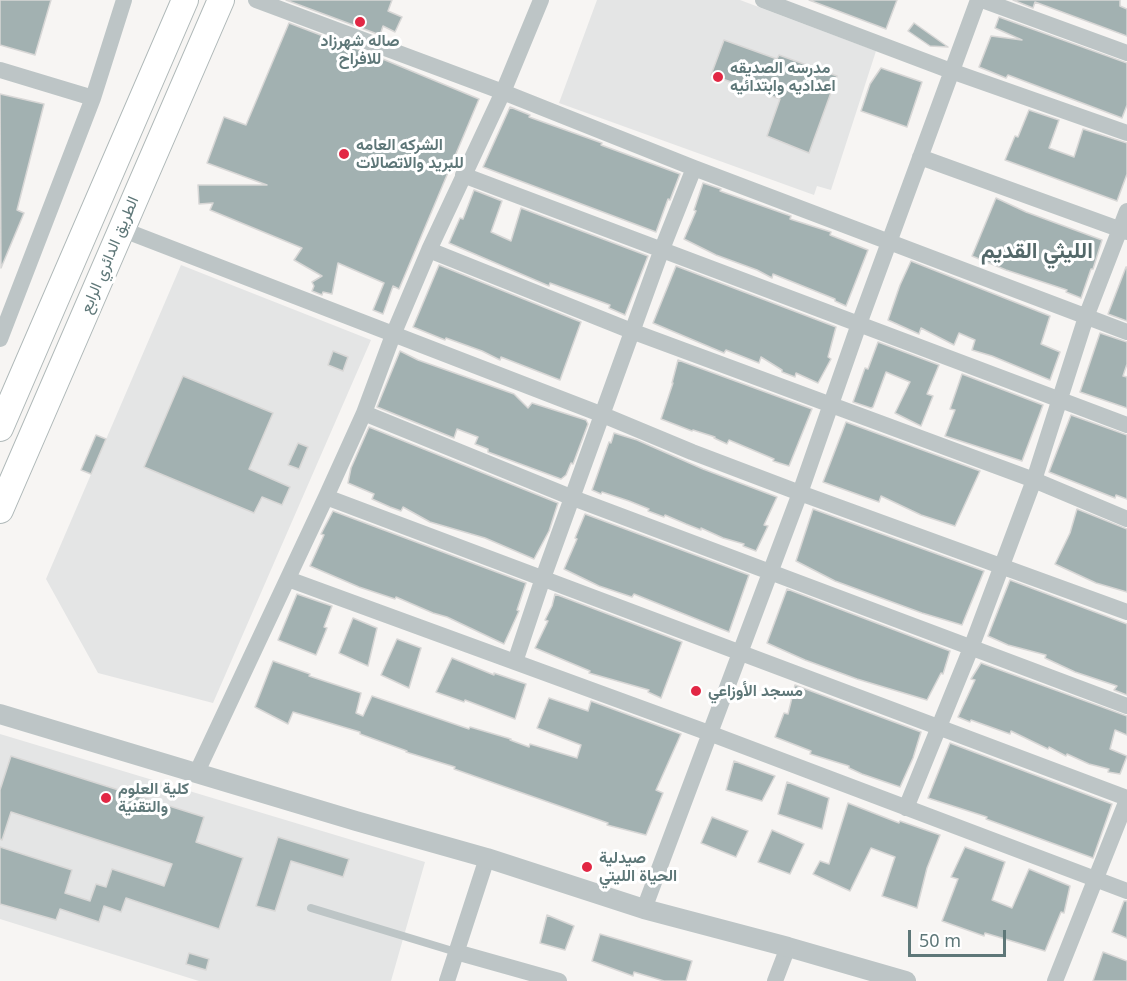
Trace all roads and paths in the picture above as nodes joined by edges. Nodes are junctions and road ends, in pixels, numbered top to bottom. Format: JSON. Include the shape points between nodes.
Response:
{"nodes":[{"id":1,"x":124,"y":0,"type":"edge"},
{"id":2,"x":185,"y":0,"type":"edge"},
{"id":3,"x":221,"y":0,"type":"edge"},
{"id":4,"x":256,"y":0,"type":"edge"},
{"id":5,"x":541,"y":0,"type":"edge"},
{"id":6,"x":763,"y":0,"type":"edge"},
{"id":7,"x":980,"y":0,"type":"edge"},
{"id":8,"x":1127,"y":53,"type":"edge"},
{"id":9,"x":0,"y":70,"type":"edge"},
{"id":10,"x":951,"y":71,"type":"junction"},
{"id":11,"x":503,"y":92,"type":"junction"},
{"id":12,"x":93,"y":98,"type":"junction"},
{"id":13,"x":1127,"y":133,"type":"edge"},
{"id":14,"x":920,"y":157,"type":"junction"},
{"id":15,"x":694,"y":168,"type":"junction"},
{"id":16,"x":464,"y":175,"type":"junction"},
{"id":17,"x":1127,"y":211,"type":"edge"},
{"id":18,"x":121,"y":229,"type":"junction"},
{"id":19,"x":1124,"y":231,"type":"edge"},
{"id":20,"x":890,"y":241,"type":"junction"},
{"id":21,"x":662,"y":249,"type":"junction"},
{"id":22,"x":429,"y":250,"type":"junction"},
{"id":23,"x":1086,"y":317,"type":"junction"},
{"id":24,"x":859,"y":324,"type":"junction"},
{"id":25,"x":634,"y":332,"type":"junction"},
{"id":26,"x":1127,"y":332,"type":"edge"},
{"id":27,"x":393,"y":335,"type":"junction"},
{"id":28,"x":0,"y":339,"type":"edge"},
{"id":29,"x":1058,"y":400,"type":"junction"},
{"id":30,"x":831,"y":406,"type":"junction"},
{"id":31,"x":364,"y":413,"type":"junction"},
{"id":32,"x":603,"y":415,"type":"junction"},
{"id":33,"x":1127,"y":425,"type":"edge"},
{"id":34,"x":0,"y":428,"type":"edge"},
{"id":35,"x":1034,"y":480,"type":"junction"},
{"id":36,"x":800,"y":493,"type":"junction"},
{"id":37,"x":327,"y":497,"type":"junction"},
{"id":38,"x":573,"y":498,"type":"junction"},
{"id":39,"x":0,"y":510,"type":"edge"},
{"id":40,"x":1127,"y":519,"type":"edge"},
{"id":41,"x":1000,"y":566,"type":"junction"},
{"id":42,"x":770,"y":573,"type":"junction"},
{"id":43,"x":543,"y":578,"type":"junction"},
{"id":44,"x":288,"y":579,"type":"junction"},
{"id":45,"x":1127,"y":612,"type":"edge"},
{"id":46,"x":971,"y":648,"type":"junction"},
{"id":47,"x":741,"y":651,"type":"junction"},
{"id":48,"x":515,"y":662,"type":"junction"},
{"id":49,"x":1127,"y":706,"type":"edge"},
{"id":50,"x":1,"y":714,"type":"edge"},
{"id":51,"x":938,"y":727,"type":"junction"},
{"id":52,"x":709,"y":733,"type":"junction"},
{"id":53,"x":196,"y":774,"type":"junction"},
{"id":54,"x":1127,"y":799,"type":"edge"},
{"id":55,"x":906,"y":808,"type":"junction"},
{"id":56,"x":487,"y":858,"type":"junction"},
{"id":57,"x":1095,"y":880,"type":"junction"},
{"id":58,"x":1127,"y":891,"type":"edge"},
{"id":59,"x":311,"y":908,"type":"dead end"},
{"id":60,"x":644,"y":909,"type":"junction"},
{"id":61,"x":788,"y":947,"type":"junction"},
{"id":62,"x":456,"y":952,"type":"junction"},
{"id":63,"x":447,"y":981,"type":"edge"},
{"id":64,"x":559,"y":981,"type":"edge"},
{"id":65,"x":775,"y":981,"type":"edge"},
{"id":66,"x":906,"y":981,"type":"edge"},
{"id":67,"x":1055,"y":981,"type":"edge"}],
"edges":[{"from":1,"to":12,"type":"street"},
{"from":2,"to":34,"type":"main road","name":"الطريق الدائري الرابع"},
{"from":3,"to":18,"type":"main road","name":"الطريق الدائري الرابع"},
{"from":4,"to":11,"type":"street"},
{"from":5,"to":11,"type":"street"},
{"from":6,"to":10,"type":"street"},
{"from":7,"to":8,"type":"street"},
{"from":7,"to":10,"type":"street"},
{"from":9,"to":12,"type":"street"},
{"from":10,"to":13,"type":"street"},
{"from":10,"to":14,"type":"street"},
{"from":11,"to":15,"type":"street"},
{"from":11,"to":16,"type":"street"},
{"from":12,"to":28,"type":"street"},
{"from":14,"to":19,"type":"street"},
{"from":14,"to":20,"type":"street"},
{"from":15,"to":20,"type":"street"},
{"from":15,"to":21,"type":"street"},
{"from":16,"to":21,"type":"street"},
{"from":16,"to":22,"type":"street"},
{"from":17,"to":19,"type":"street"},
{"from":18,"to":27,"type":"street"},
{"from":18,"to":39,"type":"main road","name":"الطريق الدائري الرابع"},
{"from":19,"to":23,"type":"street"},
{"from":20,"to":23,"type":"street"},
{"from":20,"to":24,"type":"street"},
{"from":21,"to":24,"type":"street"},
{"from":21,"to":25,"type":"street"},
{"from":22,"to":25,"type":"street"},
{"from":22,"to":27,"type":"street"},
{"from":23,"to":26,"type":"street"},
{"from":23,"to":29,"type":"street"},
{"from":24,"to":29,"type":"street"},
{"from":24,"to":30,"type":"street"},
{"from":25,"to":30,"type":"street"},
{"from":25,"to":32,"type":"street"},
{"from":27,"to":31,"type":"street"},
{"from":27,"to":32,"type":"street"},
{"from":29,"to":33,"type":"street"},
{"from":29,"to":35,"type":"street"},
{"from":30,"to":35,"type":"street"},
{"from":30,"to":36,"type":"street"},
{"from":31,"to":37,"type":"street"},
{"from":31,"to":38,"type":"street"},
{"from":32,"to":36,"type":"street"},
{"from":32,"to":38,"type":"street"},
{"from":35,"to":40,"type":"street"},
{"from":35,"to":41,"type":"street"},
{"from":36,"to":41,"type":"street"},
{"from":36,"to":42,"type":"street"},
{"from":37,"to":43,"type":"street"},
{"from":37,"to":44,"type":"street"},
{"from":38,"to":42,"type":"street"},
{"from":38,"to":43,"type":"street"},
{"from":41,"to":45,"type":"street"},
{"from":41,"to":46,"type":"street"},
{"from":42,"to":46,"type":"street"},
{"from":42,"to":47,"type":"street"},
{"from":43,"to":47,"type":"street"},
{"from":43,"to":48,"type":"street"},
{"from":44,"to":48,"type":"street"},
{"from":44,"to":53,"type":"street"},
{"from":46,"to":49,"type":"street"},
{"from":46,"to":51,"type":"street"},
{"from":47,"to":51,"type":"street"},
{"from":47,"to":52,"type":"street"},
{"from":48,"to":52,"type":"street"},
{"from":50,"to":53,"type":"street"},
{"from":51,"to":54,"type":"street"},
{"from":51,"to":55,"type":"street"},
{"from":52,"to":55,"type":"street"},
{"from":52,"to":60,"type":"street"},
{"from":53,"to":56,"type":"street"},
{"from":54,"to":57,"type":"street"},
{"from":55,"to":57,"type":"street"},
{"from":56,"to":60,"type":"street"},
{"from":56,"to":62,"type":"street"},
{"from":57,"to":58,"type":"street"},
{"from":57,"to":67,"type":"street"},
{"from":59,"to":62,"type":"lane"},
{"from":60,"to":61,"type":"street"},
{"from":61,"to":65,"type":"street"},
{"from":61,"to":66,"type":"street"},
{"from":62,"to":63,"type":"street"},
{"from":62,"to":64,"type":"street"}]}
